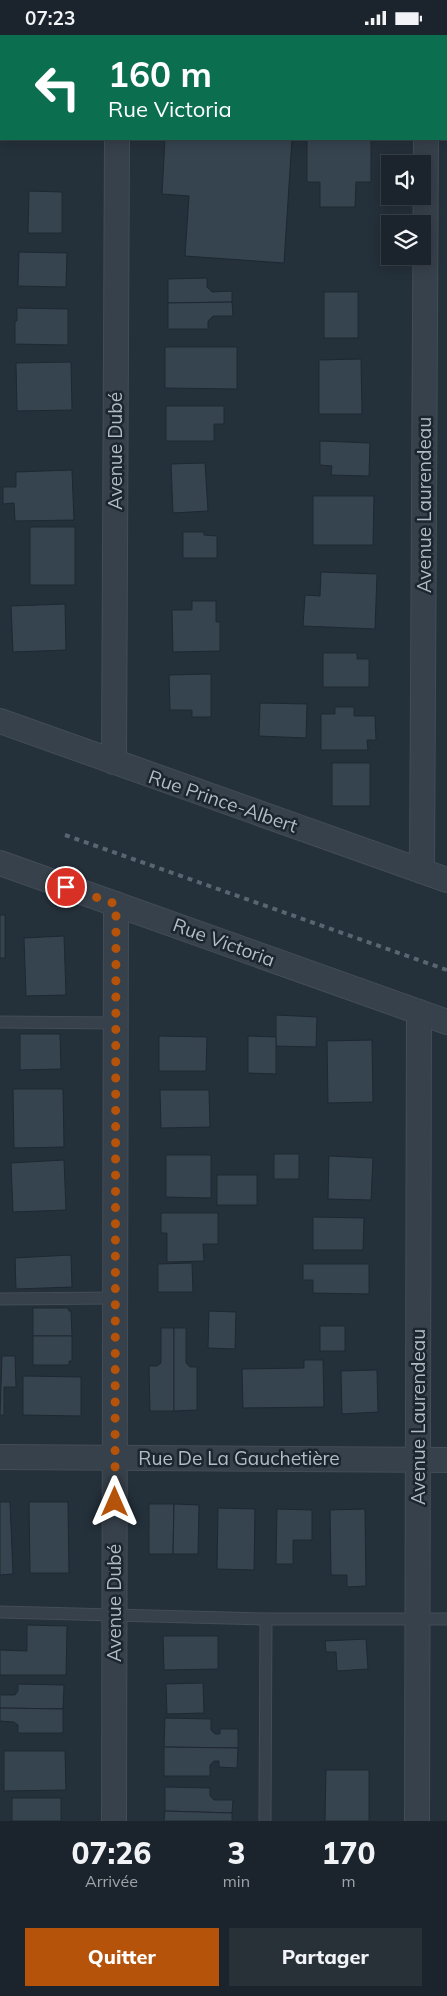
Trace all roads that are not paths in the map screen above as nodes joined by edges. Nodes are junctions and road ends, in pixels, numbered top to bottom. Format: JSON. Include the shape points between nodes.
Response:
{"nodes":[{"id":1,"x":117,"y":140,"type":"edge"},
{"id":2,"x":426,"y":140,"type":"edge"},
{"id":3,"x":0,"y":721,"type":"edge"},
{"id":4,"x":114,"y":762,"type":"junction"},
{"id":5,"x":0,"y":863,"type":"edge"},
{"id":6,"x":422,"y":871,"type":"junction"},
{"id":7,"x":447,"y":880,"type":"edge"},
{"id":8,"x":116,"y":904,"type":"junction"},
{"id":9,"x":419,"y":1012,"type":"junction"},
{"id":10,"x":0,"y":1022,"type":"edge"},
{"id":11,"x":447,"y":1022,"type":"edge"},
{"id":12,"x":116,"y":1023,"type":"junction"},
{"id":13,"x":115,"y":1298,"type":"junction"},
{"id":14,"x":0,"y":1299,"type":"edge"},
{"id":15,"x":0,"y":1457,"type":"edge"},
{"id":16,"x":115,"y":1457,"type":"junction"},
{"id":17,"x":417,"y":1460,"type":"junction"},
{"id":18,"x":447,"y":1460,"type":"edge"},
{"id":19,"x":0,"y":1612,"type":"edge"},
{"id":20,"x":114,"y":1615,"type":"junction"},
{"id":21,"x":266,"y":1619,"type":"junction"},
{"id":22,"x":417,"y":1619,"type":"junction"},
{"id":23,"x":447,"y":1619,"type":"edge"},
{"id":24,"x":114,"y":1821,"type":"edge"},
{"id":25,"x":265,"y":1821,"type":"edge"},
{"id":26,"x":417,"y":1821,"type":"edge"}],
"edges":[{"from":1,"to":4,"type":"street","name":"Avenue Dubé"},
{"from":2,"to":6,"type":"street","name":"Avenue Laurendeau"},
{"from":3,"to":4,"type":"street","name":"Rue Prince-Albert"},
{"from":4,"to":6,"type":"street","name":"Rue Prince-Albert"},
{"from":5,"to":8,"type":"street","name":"Rue Victoria"},
{"from":6,"to":7,"type":"street","name":"Rue Prince-Albert"},
{"from":8,"to":9,"type":"street","name":"Rue Victoria"},
{"from":8,"to":12,"type":"street","name":"Avenue Dubé"},
{"from":9,"to":11,"type":"street","name":"Rue Victoria"},
{"from":9,"to":17,"type":"street","name":"Avenue Laurendeau"},
{"from":10,"to":12,"type":"lane"},
{"from":12,"to":13,"type":"street","name":"Avenue Dubé"},
{"from":13,"to":14,"type":"lane"},
{"from":13,"to":16,"type":"street","name":"Avenue Dubé"},
{"from":15,"to":16,"type":"street","name":"Rue De La Gauchetière"},
{"from":16,"to":17,"type":"street","name":"Rue De La Gauchetière"},
{"from":16,"to":20,"type":"street","name":"Avenue Dubé"},
{"from":17,"to":18,"type":"street","name":"Rue De La Gauchetière"},
{"from":17,"to":22,"type":"street","name":"Avenue Laurendeau"},
{"from":19,"to":20,"type":"lane"},
{"from":20,"to":21,"type":"lane"},
{"from":20,"to":24,"type":"street","name":"Avenue Dubé"},
{"from":21,"to":22,"type":"lane"},
{"from":21,"to":25,"type":"lane"},
{"from":22,"to":23,"type":"lane"},
{"from":22,"to":26,"type":"street","name":"Avenue Laurendeau"}]}
